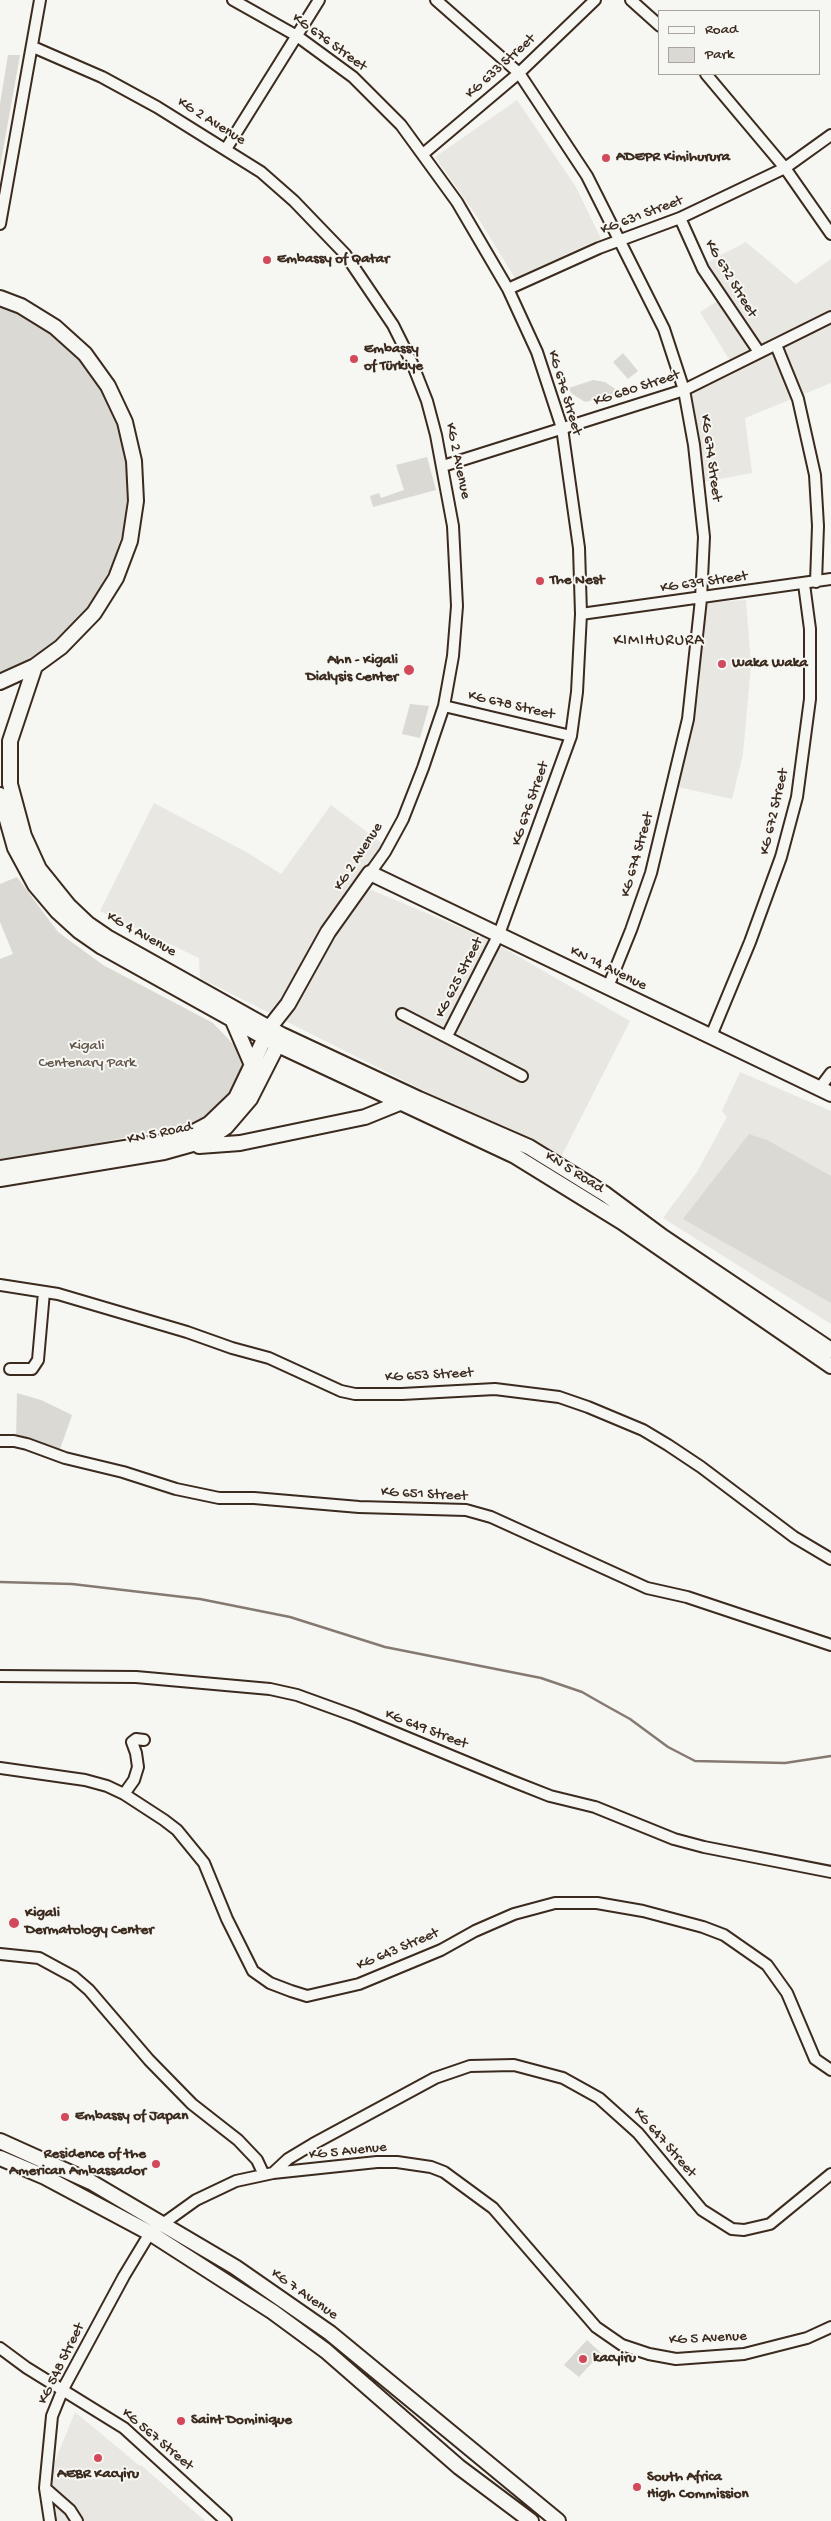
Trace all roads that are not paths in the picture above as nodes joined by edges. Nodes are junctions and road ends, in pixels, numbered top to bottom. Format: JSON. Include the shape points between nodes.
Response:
{"nodes":[{"id":1,"x":40,"y":0,"type":"edge"},
{"id":2,"x":233,"y":0,"type":"edge"},
{"id":3,"x":318,"y":0,"type":"edge"},
{"id":4,"x":436,"y":0,"type":"edge"},
{"id":5,"x":595,"y":0,"type":"edge"},
{"id":6,"x":631,"y":0,"type":"edge"},
{"id":7,"x":658,"y":24,"type":"edge"},
{"id":8,"x":297,"y":36,"type":"junction"},
{"id":9,"x":33,"y":47,"type":"junction"},
{"id":10,"x":519,"y":73,"type":"junction"},
{"id":11,"x":707,"y":75,"type":"edge"},
{"id":12,"x":831,"y":135,"type":"edge"},
{"id":13,"x":226,"y":149,"type":"junction"},
{"id":14,"x":423,"y":154,"type":"junction"},
{"id":15,"x":785,"y":168,"type":"junction"},
{"id":16,"x":680,"y":218,"type":"junction"},
{"id":17,"x":0,"y":224,"type":"edge"},
{"id":18,"x":831,"y":234,"type":"edge"},
{"id":19,"x":619,"y":240,"type":"junction"},
{"id":20,"x":508,"y":289,"type":"junction"},
{"id":21,"x":0,"y":298,"type":"edge"},
{"id":22,"x":831,"y":318,"type":"edge"},
{"id":23,"x":776,"y":345,"type":"junction"},
{"id":24,"x":758,"y":352,"type":"junction"},
{"id":25,"x":684,"y":390,"type":"junction"},
{"id":26,"x":562,"y":428,"type":"junction"},
{"id":27,"x":443,"y":466,"type":"junction"},
{"id":28,"x":831,"y":580,"type":"edge"},
{"id":29,"x":816,"y":582,"type":"junction"},
{"id":30,"x":804,"y":584,"type":"junction"},
{"id":31,"x":701,"y":599,"type":"junction"},
{"id":32,"x":581,"y":614,"type":"junction"},
{"id":33,"x":35,"y":666,"type":"junction"},
{"id":34,"x":0,"y":682,"type":"edge"},
{"id":35,"x":444,"y":706,"type":"junction"},
{"id":36,"x":571,"y":736,"type":"junction"},
{"id":37,"x":0,"y":794,"type":"edge"},
{"id":38,"x":370,"y":873,"type":"junction"},
{"id":39,"x":499,"y":934,"type":"junction"},
{"id":40,"x":167,"y":976,"type":"junction"},
{"id":41,"x":608,"y":987,"type":"junction"},
{"id":42,"x":288,"y":1004,"type":"junction"},
{"id":43,"x":402,"y":1014,"type":"dead end"},
{"id":44,"x":232,"y":1021,"type":"junction"},
{"id":45,"x":267,"y":1033,"type":"junction"},
{"id":46,"x":447,"y":1036,"type":"junction"},
{"id":47,"x":711,"y":1036,"type":"junction"},
{"id":48,"x":280,"y":1040,"type":"junction"},
{"id":49,"x":252,"y":1065,"type":"junction"},
{"id":50,"x":831,"y":1072,"type":"edge"},
{"id":51,"x":522,"y":1076,"type":"dead end"},
{"id":52,"x":825,"y":1092,"type":"edge"},
{"id":53,"x":402,"y":1102,"type":"junction"},
{"id":54,"x":188,"y":1146,"type":"junction"},
{"id":55,"x":0,"y":1168,"type":"edge"},
{"id":56,"x":0,"y":1179,"type":"edge"},
{"id":57,"x":0,"y":1285,"type":"edge"},
{"id":58,"x":44,"y":1292,"type":"junction"},
{"id":59,"x":831,"y":1350,"type":"edge"},
{"id":60,"x":831,"y":1366,"type":"edge"},
{"id":61,"x":10,"y":1369,"type":"dead end"},
{"id":62,"x":0,"y":1441,"type":"edge"},
{"id":63,"x":831,"y":1559,"type":"edge"},
{"id":64,"x":831,"y":1645,"type":"edge"},
{"id":65,"x":0,"y":1676,"type":"edge"},
{"id":66,"x":144,"y":1740,"type":"dead end"},
{"id":67,"x":0,"y":1768,"type":"edge"},
{"id":68,"x":124,"y":1794,"type":"junction"},
{"id":69,"x":831,"y":1872,"type":"edge"},
{"id":70,"x":0,"y":1954,"type":"edge"},
{"id":71,"x":831,"y":2070,"type":"edge"},
{"id":72,"x":0,"y":2141,"type":"edge"},
{"id":73,"x":0,"y":2158,"type":"edge"},
{"id":74,"x":269,"y":2174,"type":"junction"},
{"id":75,"x":831,"y":2174,"type":"edge"},
{"id":76,"x":162,"y":2222,"type":"junction"},
{"id":77,"x":150,"y":2233,"type":"junction"},
{"id":78,"x":831,"y":2327,"type":"edge"},
{"id":79,"x":0,"y":2348,"type":"edge"},
{"id":80,"x":64,"y":2389,"type":"junction"},
{"id":81,"x":45,"y":2488,"type":"junction"},
{"id":82,"x":50,"y":2521,"type":"edge"},
{"id":83,"x":77,"y":2521,"type":"edge"},
{"id":84,"x":226,"y":2521,"type":"edge"},
{"id":85,"x":531,"y":2521,"type":"edge"},
{"id":86,"x":558,"y":2521,"type":"edge"}],
"edges":[{"from":1,"to":9,"type":"street"},
{"from":2,"to":8,"type":"street","name":"KG 676 Street"},
{"from":3,"to":8,"type":"street"},
{"from":4,"to":10,"type":"street","name":"KG 674 Street"},
{"from":5,"to":10,"type":"street","name":"KG 633 Street"},
{"from":6,"to":7,"type":"street"},
{"from":8,"to":13,"type":"street"},
{"from":8,"to":14,"type":"street","name":"KG 676 Street","via":[[353,77],[401,125]]},
{"from":9,"to":13,"type":"street","name":"KG 2 Avenue","via":[[102,77]]},
{"from":9,"to":17,"type":"street"},
{"from":10,"to":14,"type":"street","name":"KG 633 Street"},
{"from":10,"to":19,"type":"street","name":"KG 674 Street","via":[[587,176]]},
{"from":11,"to":15,"type":"street"},
{"from":12,"to":15,"type":"street","name":"KG 631 Street"},
{"from":13,"to":27,"type":"street","name":"KG 2 Avenue","via":[[261,172],[305,212],[345,254],[369,287],[412,363],[427,401]]},
{"from":14,"to":20,"type":"street","name":"KG 676 Street","via":[[457,202]]},
{"from":15,"to":16,"type":"street","name":"KG 631 Street"},
{"from":15,"to":18,"type":"street"},
{"from":16,"to":19,"type":"street","name":"KG 631 Street"},
{"from":16,"to":24,"type":"street","name":"KG 672 Street","via":[[703,268]]},
{"from":19,"to":20,"type":"street","name":"KG 631 Street"},
{"from":19,"to":25,"type":"street","name":"KG 674 Street","via":[[664,329]]},
{"from":20,"to":26,"type":"street","name":"KG 676 Street","via":[[537,352]]},
{"from":21,"to":33,"type":"main road","via":[[21,306],[55,327],[85,354],[125,422],[134,461],[136,500],[130,541],[116,578],[84,625]]},
{"from":22,"to":23,"type":"street","name":"KG 680 Street"},
{"from":23,"to":24,"type":"street","name":"KG 680 Street"},
{"from":23,"to":29,"type":"street","via":[[798,399],[815,475],[818,526]]},
{"from":24,"to":25,"type":"street","name":"KG 680 Street"},
{"from":25,"to":26,"type":"street","name":"KG 680 Street"},
{"from":25,"to":31,"type":"street","name":"KG 674 Street","via":[[701,497],[704,537]]},
{"from":26,"to":27,"type":"street","name":"KG 680 Street"},
{"from":26,"to":32,"type":"street","name":"KG 676 Street","via":[[578,528]]},
{"from":27,"to":35,"type":"street","name":"KG 2 Avenue","via":[[453,526],[457,606]]},
{"from":28,"to":29,"type":"street","name":"KG 639 Street"},
{"from":29,"to":30,"type":"street","name":"KG 639 Street"},
{"from":30,"to":31,"type":"street","name":"KG 639 Street"},
{"from":30,"to":47,"type":"street","name":"KG 672 Street","via":[[810,629],[810,699],[797,797],[775,874]]},
{"from":31,"to":32,"type":"street","name":"KG 639 Street"},
{"from":31,"to":41,"type":"street","name":"KG 674 Street","via":[[688,719],[679,761],[651,873]]},
{"from":32,"to":36,"type":"street","name":"KG 676 Street"},
{"from":33,"to":34,"type":"main road"},
{"from":33,"to":40,"type":"main road","name":"KG 4 Avenue","via":[[10,741],[8,764],[17,811],[36,863],[62,898],[88,924]]},
{"from":35,"to":36,"type":"street","name":"KG 678 Street"},
{"from":35,"to":38,"type":"street","name":"KG 2 Avenue","via":[[402,819]]},
{"from":36,"to":39,"type":"street","name":"KG 676 Street"},
{"from":37,"to":40,"type":"main road","name":"KG 4 Avenue","via":[[18,855],[35,885],[57,910],[102,947]]},
{"from":38,"to":39,"type":"main road","name":"KN 14 Avenue"},
{"from":38,"to":42,"type":"main road","name":"KG 2 Avenue","via":[[328,932]]},
{"from":39,"to":41,"type":"main road","name":"KN 14 Avenue"},
{"from":39,"to":46,"type":"street","name":"KG 625 Street"},
{"from":40,"to":44,"type":"main road","name":"KG 4 Avenue"},
{"from":40,"to":45,"type":"main road","name":"KG 4 Avenue"},
{"from":41,"to":47,"type":"main road","name":"KN 14 Avenue"},
{"from":42,"to":45,"type":"main road","name":"KG 2 Avenue"},
{"from":42,"to":48,"type":"main road","name":"KN 5 Road"},
{"from":43,"to":46,"type":"street"},
{"from":44,"to":45,"type":"main road","name":"KG 4 Avenue"},
{"from":44,"to":49,"type":"main road"},
{"from":45,"to":48,"type":"main road","name":"KN 5 Road"},
{"from":45,"to":49,"type":"main road","name":"KN 5 Road"},
{"from":46,"to":51,"type":"street"},
{"from":47,"to":52,"type":"main road","name":"KN 14 Avenue"},
{"from":48,"to":53,"type":"main road","name":"KN 5 Road"},
{"from":48,"to":54,"type":"main road","name":"KN 5 Road","via":[[240,1112],[216,1135]]},
{"from":48,"to":59,"type":"main road","name":"KN 5 Road","via":[[529,1147],[605,1194]]},
{"from":49,"to":55,"type":"main road","name":"KN 5 Road","via":[[236,1098],[225,1110],[190,1134],[162,1142]]},
{"from":50,"to":52,"type":"street"},
{"from":53,"to":54,"type":"main road","via":[[365,1117],[240,1143]]},
{"from":53,"to":60,"type":"main road","name":"KN 5 Road","via":[[515,1156],[622,1222]]},
{"from":54,"to":56,"type":"main road","name":"KN 5 Road"},
{"from":57,"to":58,"type":"street","name":"KG 653 Street"},
{"from":58,"to":61,"type":"street","via":[[38,1360],[32,1369]]},
{"from":58,"to":63,"type":"street","name":"KG 653 Street","via":[[269,1358],[341,1391],[355,1394],[495,1389],[559,1397],[643,1430],[701,1467],[794,1537]]},
{"from":62,"to":64,"type":"street","name":"KG 651 Street","via":[[27,1444],[65,1458],[219,1498],[466,1510],[491,1517],[647,1588],[723,1608]]},
{"from":65,"to":69,"type":"street","name":"KG 649 Street","via":[[136,1677],[279,1691],[355,1716],[550,1796],[595,1807],[674,1840]]},
{"from":66,"to":68,"type":"street","via":[[132,1742],[138,1767]]},
{"from":67,"to":68,"type":"street","name":"KG 643 Street","via":[[85,1780]]},
{"from":68,"to":71,"type":"street","name":"KG 643 Street","via":[[177,1830],[204,1863],[253,1971],[270,1983],[307,1996],[359,1984],[441,1950],[514,1914],[555,1903],[597,1903],[703,1927],[724,1935],[768,1965],[786,1993],[815,2058]]},
{"from":70,"to":74,"type":"street","via":[[39,1958],[74,1977],[192,2104],[238,2140]]},
{"from":72,"to":76,"type":"main road","name":"KG 7 Avenue","via":[[91,2182]]},
{"from":73,"to":77,"type":"main road","via":[[90,2200]]},
{"from":74,"to":75,"type":"street","name":"KG 647 Street","via":[[313,2144],[435,2078],[470,2066],[514,2064],[563,2078],[599,2098],[638,2133],[702,2210],[732,2229],[744,2230],[770,2224]]},
{"from":74,"to":76,"type":"street","name":"KG 5 Avenue","via":[[236,2181],[209,2193]]},
{"from":74,"to":78,"type":"street","name":"KG 5 Avenue","via":[[397,2162],[444,2172],[504,2220],[596,2327],[622,2345],[649,2354],[676,2359],[744,2354],[806,2338]]},
{"from":76,"to":77,"type":"street","name":"KG 548 Street"},
{"from":76,"to":86,"type":"main road","name":"KG 7 Avenue","via":[[235,2267],[330,2333]]},
{"from":77,"to":80,"type":"street","name":"KG 548 Street"},
{"from":77,"to":85,"type":"main road","via":[[273,2312],[326,2351],[459,2467]]},
{"from":79,"to":80,"type":"street","name":"KG 567 Street"},
{"from":80,"to":81,"type":"street","name":"KG 548 Street","via":[[52,2416]]},
{"from":80,"to":84,"type":"street","name":"KG 567 Street","via":[[124,2428]]},
{"from":81,"to":82,"type":"street","name":"KG 548 Street"},
{"from":81,"to":83,"type":"street","via":[[70,2510]]}]}
